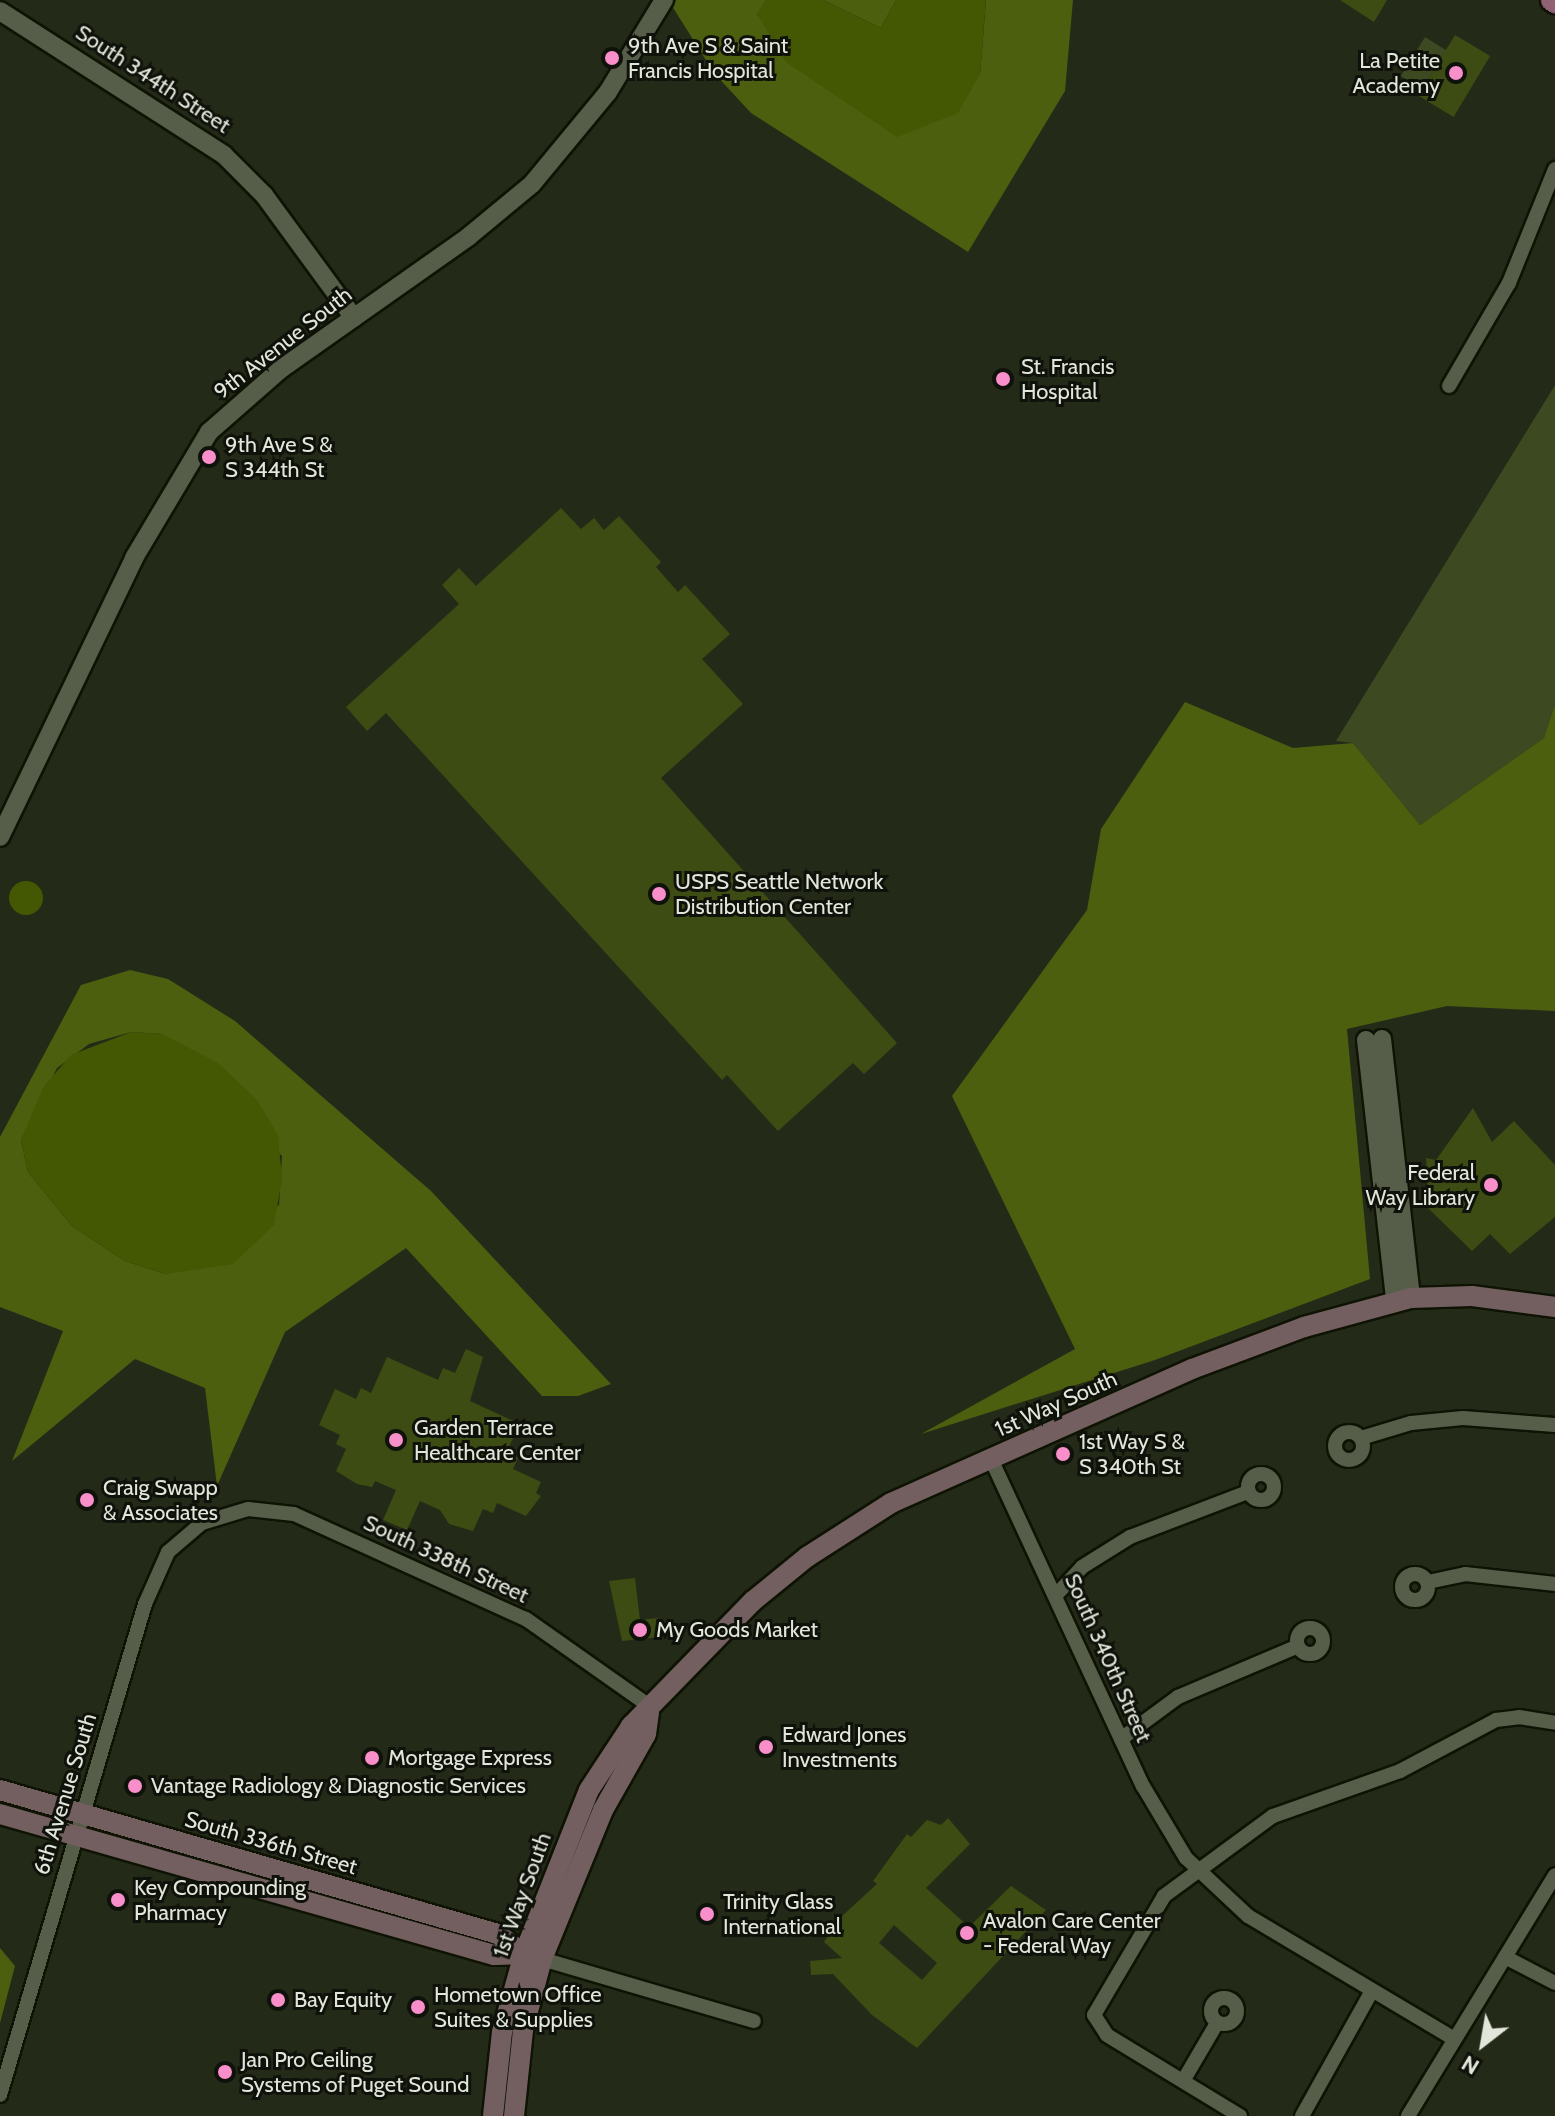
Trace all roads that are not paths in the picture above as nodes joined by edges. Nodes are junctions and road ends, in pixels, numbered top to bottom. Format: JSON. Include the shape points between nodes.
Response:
{"nodes":[{"id":1,"x":664,"y":0,"type":"edge"},
{"id":2,"x":0,"y":11,"type":"edge"},
{"id":3,"x":1555,"y":169,"type":"edge"},
{"id":4,"x":354,"y":318,"type":"junction"},
{"id":5,"x":1449,"y":386,"type":"dead end"},
{"id":6,"x":0,"y":837,"type":"edge"},
{"id":7,"x":1374,"y":1040,"type":"dead end"},
{"id":8,"x":1403,"y":1299,"type":"junction"},
{"id":9,"x":1555,"y":1307,"type":"edge"},
{"id":10,"x":1555,"y":1425,"type":"edge"},
{"id":11,"x":1361,"y":1438,"type":"dead end"},
{"id":12,"x":991,"y":1459,"type":"junction"},
{"id":13,"x":1248,"y":1492,"type":"dead end"},
{"id":14,"x":202,"y":1523,"type":"joint"},
{"id":15,"x":1428,"y":1582,"type":"dead end"},
{"id":16,"x":1555,"y":1584,"type":"edge"},
{"id":17,"x":1056,"y":1595,"type":"junction"},
{"id":18,"x":1298,"y":1646,"type":"dead end"},
{"id":19,"x":650,"y":1710,"type":"junction"},
{"id":20,"x":1555,"y":1723,"type":"edge"},
{"id":21,"x":1121,"y":1739,"type":"junction"},
{"id":22,"x":0,"y":1790,"type":"edge"},
{"id":23,"x":0,"y":1814,"type":"edge"},
{"id":24,"x":82,"y":1815,"type":"junction"},
{"id":25,"x":76,"y":1837,"type":"junction"},
{"id":26,"x":1196,"y":1869,"type":"junction"},
{"id":27,"x":1555,"y":1875,"type":"edge"},
{"id":28,"x":533,"y":1956,"type":"junction"},
{"id":29,"x":1505,"y":1957,"type":"junction"},
{"id":30,"x":1555,"y":1983,"type":"edge"},
{"id":31,"x":1372,"y":1991,"type":"junction"},
{"id":32,"x":754,"y":2021,"type":"dead end"},
{"id":33,"x":1217,"y":2023,"type":"dead end"},
{"id":34,"x":1453,"y":2038,"type":"junction"},
{"id":35,"x":1183,"y":2081,"type":"junction"},
{"id":36,"x":0,"y":2095,"type":"edge"},
{"id":37,"x":493,"y":2116,"type":"edge"},
{"id":38,"x":514,"y":2116,"type":"edge"},
{"id":39,"x":1240,"y":2116,"type":"edge"},
{"id":40,"x":1302,"y":2116,"type":"edge"},
{"id":41,"x":1408,"y":2116,"type":"edge"}],
"edges":[{"from":1,"to":4,"type":"street","name":"9th Avenue South","via":[[608,92],[554,162],[505,209]]},
{"from":2,"to":4,"type":"street","name":"South 344th Street","via":[[230,160],[264,195]]},
{"from":3,"to":5,"type":"street","via":[[1509,283]]},
{"from":4,"to":6,"type":"street","name":"9th Avenue South","via":[[209,432],[179,475]]},
{"from":7,"to":8,"type":"street"},
{"from":8,"to":9,"type":"main road","name":"1st Way South","via":[[1472,1296]]},
{"from":8,"to":12,"type":"main road","name":"1st Way South","via":[[1192,1369]]},
{"from":10,"to":11,"type":"street","via":[[1463,1418],[1402,1425]]},
{"from":12,"to":17,"type":"street","name":"South 340th Street"},
{"from":12,"to":19,"type":"main road","name":"1st Way South","via":[[891,1503],[807,1557],[753,1601]]},
{"from":13,"to":17,"type":"street","via":[[1130,1537],[1082,1567]]},
{"from":14,"to":19,"type":"street","name":"South 338th Street","via":[[248,1509],[294,1514],[526,1619]]},
{"from":14,"to":24,"type":"street","name":"6th Avenue South","via":[[158,1568]]},
{"from":15,"to":16,"type":"street","via":[[1465,1574]]},
{"from":17,"to":21,"type":"street","name":"South 340th Street"},
{"from":18,"to":21,"type":"street","via":[[1178,1697]]},
{"from":19,"to":28,"type":"main road","name":"1st Way South","via":[[646,1734]]},
{"from":20,"to":26,"type":"street","via":[[1496,1720],[1400,1771],[1273,1816]]},
{"from":21,"to":26,"type":"street","name":"South 340th Street","via":[[1166,1830]]},
{"from":22,"to":24,"type":"main road","name":"South 336th Street"},
{"from":23,"to":25,"type":"main road","name":"South 336th Street"},
{"from":24,"to":25,"type":"street","name":"6th Avenue South"},
{"from":24,"to":28,"type":"main road","name":"South 336th Street","via":[[498,1934]]},
{"from":25,"to":28,"type":"main road","name":"South 336th Street","via":[[494,1955]]},
{"from":25,"to":36,"type":"street","name":"6th Avenue South"},
{"from":26,"to":31,"type":"street","name":"South 340th Street","via":[[1248,1916]]},
{"from":26,"to":35,"type":"street","via":[[1150,1913],[1094,2015],[1107,2035]]},
{"from":27,"to":29,"type":"street"},
{"from":28,"to":32,"type":"street","name":"South 336th Street"},
{"from":28,"to":37,"type":"main road","name":"1st Way South","via":[[502,2032]]},
{"from":28,"to":38,"type":"main road","name":"1st Way South"},
{"from":29,"to":30,"type":"street"},
{"from":29,"to":34,"type":"street"},
{"from":31,"to":34,"type":"street","name":"South 340th Street"},
{"from":31,"to":40,"type":"street"},
{"from":33,"to":35,"type":"street"},
{"from":34,"to":41,"type":"street"},
{"from":35,"to":39,"type":"street"}]}
